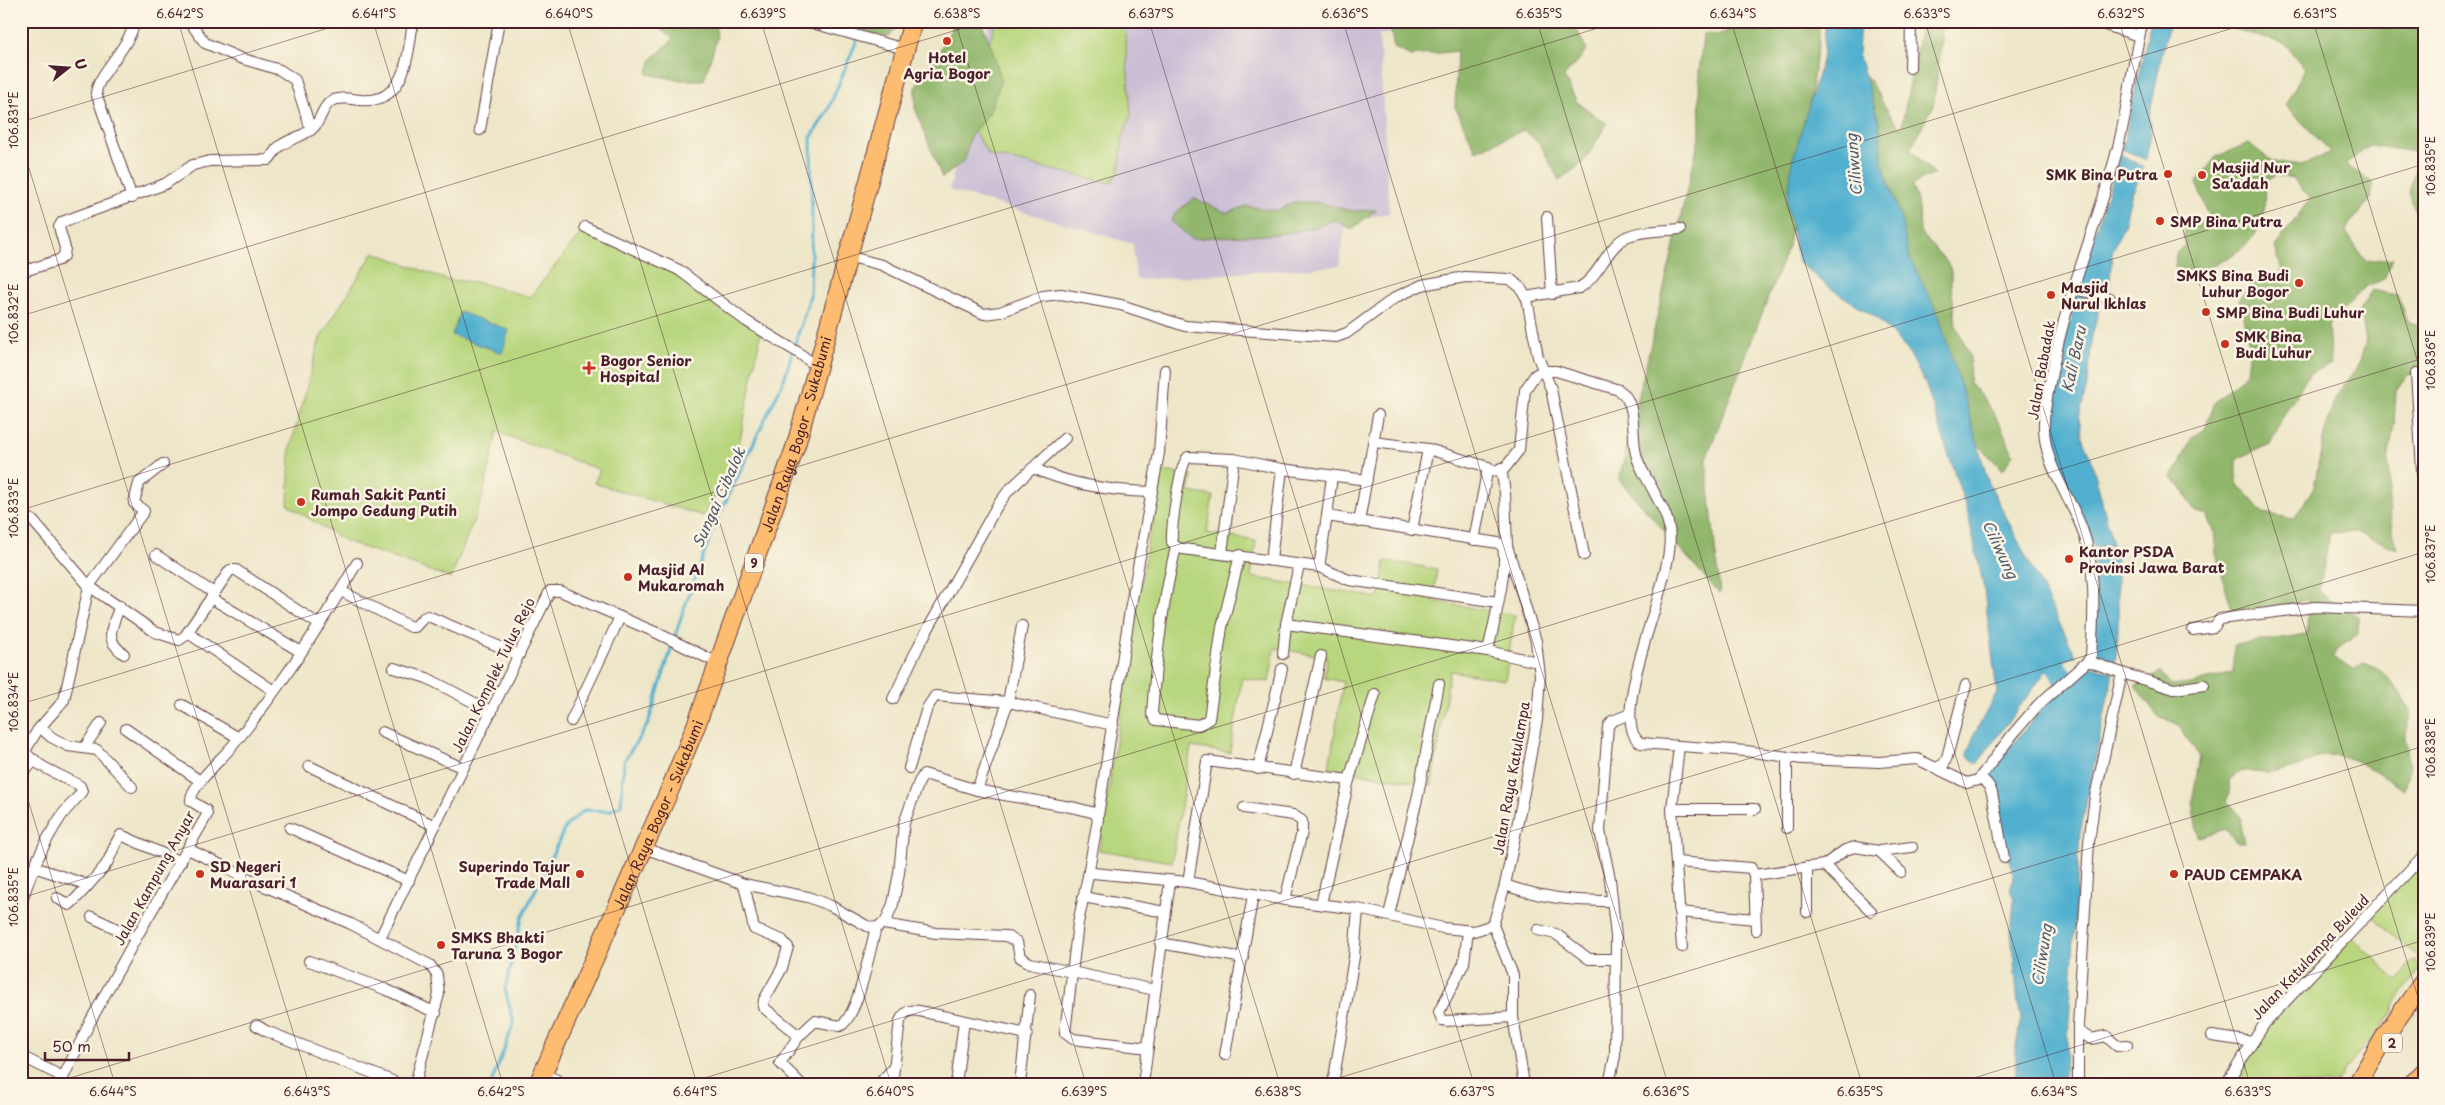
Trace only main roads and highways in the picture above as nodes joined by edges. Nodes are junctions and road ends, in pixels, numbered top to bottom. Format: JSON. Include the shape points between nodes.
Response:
{"nodes":[{"id":1,"x":913,"y":21,"type":"edge"},
{"id":2,"x":2424,"y":981,"type":"edge"},
{"id":3,"x":2424,"y":1002,"type":"edge"},
{"id":4,"x":2424,"y":1072,"type":"edge"},
{"id":5,"x":541,"y":1078,"type":"edge"},
{"id":6,"x":2358,"y":1084,"type":"edge"},
{"id":7,"x":2412,"y":1084,"type":"edge"}],
"edges":[{"from":1,"to":5,"type":"highway","name":"Jalan Raya Bogor - Sukabumi","number":"9","via":[[796,445],[682,760]]},
{"from":2,"to":6,"type":"highway","via":[[2387,1033]]},
{"from":3,"to":6,"type":"highway","number":"2"},
{"from":4,"to":7,"type":"highway"}]}
